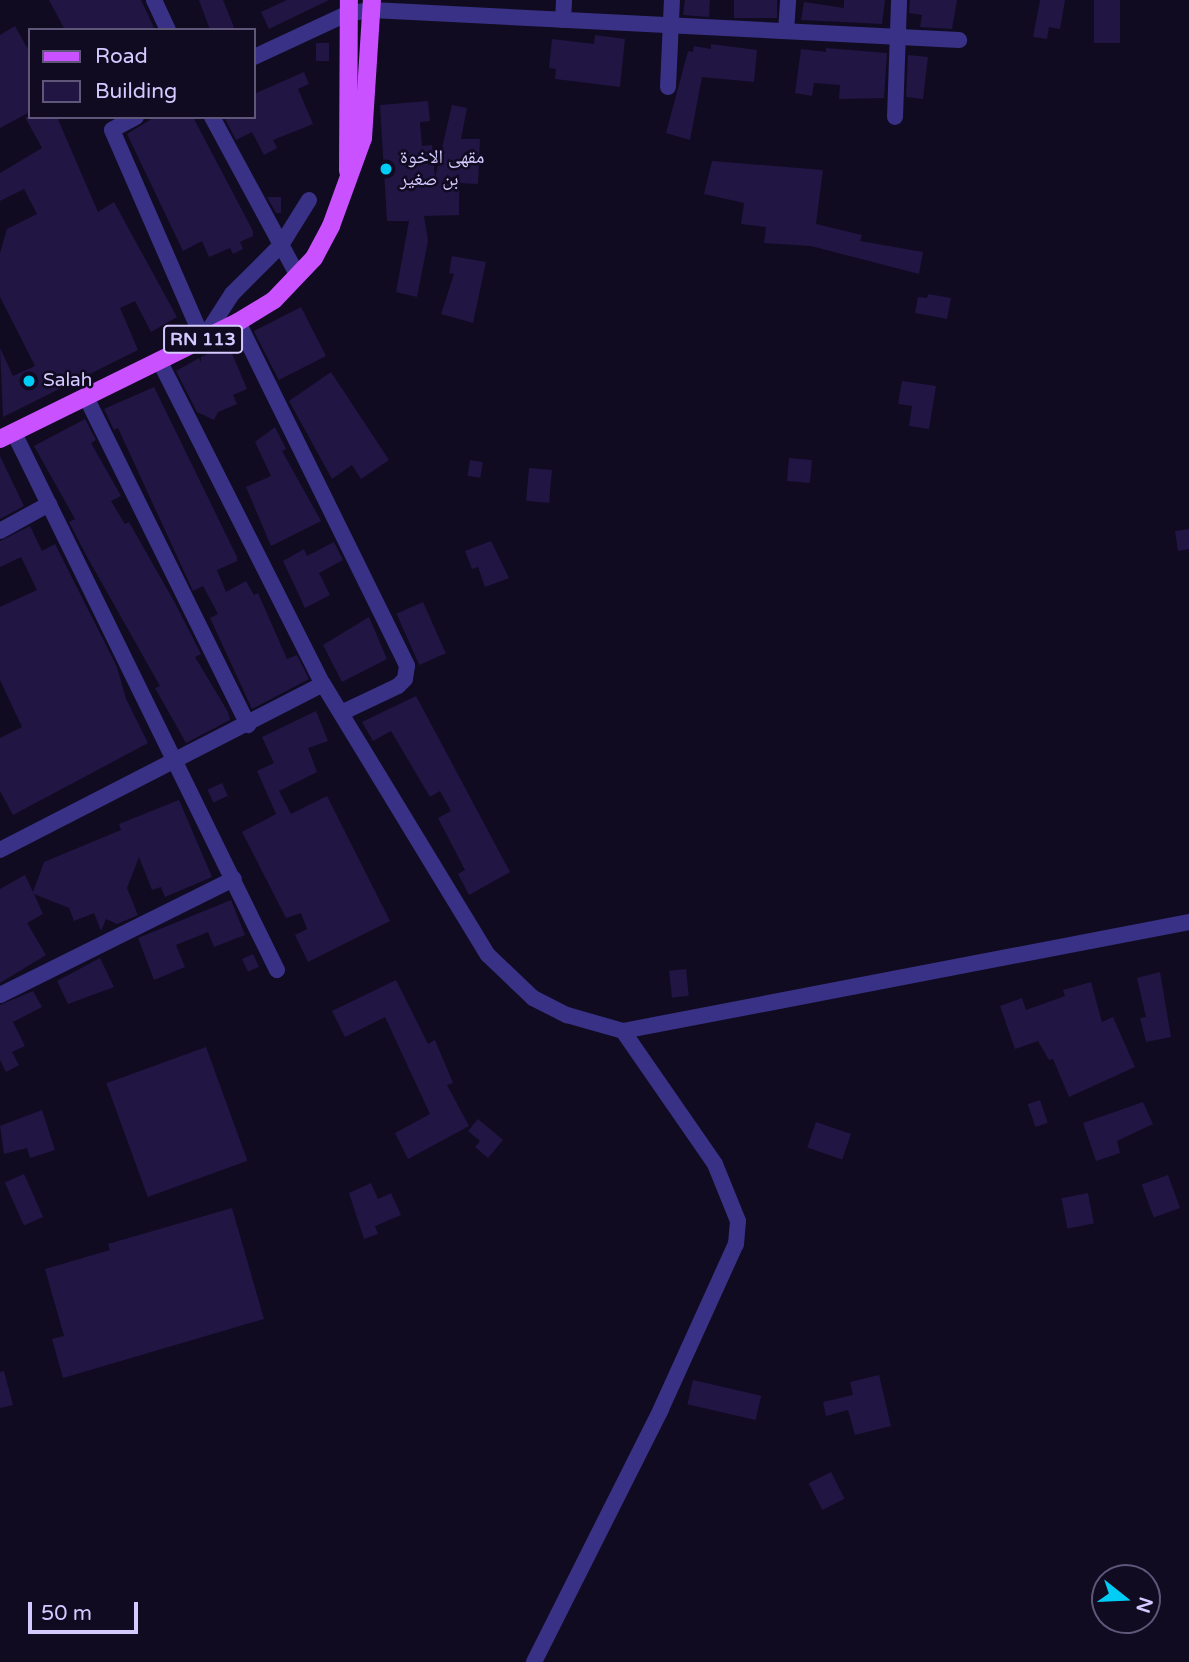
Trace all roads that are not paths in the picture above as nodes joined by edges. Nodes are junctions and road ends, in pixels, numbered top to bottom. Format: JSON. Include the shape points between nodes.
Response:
{"nodes":[{"id":1,"x":154,"y":0,"type":"edge"},
{"id":2,"x":564,"y":0,"type":"edge"},
{"id":3,"x":672,"y":0,"type":"edge"},
{"id":4,"x":788,"y":0,"type":"edge"},
{"id":5,"x":899,"y":0,"type":"edge"},
{"id":6,"x":372,"y":5,"type":"edge"},
{"id":7,"x":349,"y":6,"type":"edge"},
{"id":8,"x":459,"y":6,"type":"edge"},
{"id":9,"x":563,"y":20,"type":"junction"},
{"id":10,"x":671,"y":25,"type":"junction"},
{"id":11,"x":167,"y":28,"type":"edge"},
{"id":12,"x":786,"y":32,"type":"junction"},
{"id":13,"x":898,"y":37,"type":"junction"},
{"id":14,"x":959,"y":40,"type":"dead end"},
{"id":15,"x":256,"y":56,"type":"edge"},
{"id":16,"x":668,"y":87,"type":"dead end"},
{"id":17,"x":895,"y":117,"type":"dead end"},
{"id":18,"x":132,"y":119,"type":"edge"},
{"id":19,"x":213,"y":119,"type":"edge"},
{"id":20,"x":348,"y":178,"type":"junction"},
{"id":21,"x":309,"y":200,"type":"dead end"},
{"id":22,"x":281,"y":245,"type":"junction"},
{"id":23,"x":298,"y":276,"type":"junction"},
{"id":24,"x":238,"y":322,"type":"junction"},
{"id":25,"x":203,"y":339,"type":"junction"},
{"id":26,"x":159,"y":360,"type":"junction"},
{"id":27,"x":86,"y":397,"type":"junction"},
{"id":28,"x":7,"y":436,"type":"edge"},
{"id":29,"x":49,"y":504,"type":"junction"},
{"id":30,"x":0,"y":531,"type":"edge"},
{"id":31,"x":323,"y":684,"type":"junction"},
{"id":32,"x":341,"y":713,"type":"junction"},
{"id":33,"x":248,"y":725,"type":"junction"},
{"id":34,"x":178,"y":761,"type":"junction"},
{"id":35,"x":0,"y":850,"type":"edge"},
{"id":36,"x":234,"y":879,"type":"junction"},
{"id":37,"x":1189,"y":922,"type":"edge"},
{"id":38,"x":277,"y":970,"type":"dead end"},
{"id":39,"x":0,"y":995,"type":"edge"},
{"id":40,"x":623,"y":1031,"type":"junction"},
{"id":41,"x":534,"y":1662,"type":"edge"}],
"edges":[{"from":1,"to":11,"type":"street"},
{"from":2,"to":9,"type":"street"},
{"from":3,"to":10,"type":"street"},
{"from":4,"to":12,"type":"street"},
{"from":5,"to":13,"type":"street"},
{"from":6,"to":7,"type":"street"},
{"from":6,"to":8,"type":"street"},
{"from":6,"to":20,"type":"main road","number":"RN 113","via":[[363,138]]},
{"from":7,"to":15,"type":"street"},
{"from":7,"to":20,"type":"main road","number":"RN 113"},
{"from":8,"to":9,"type":"street"},
{"from":9,"to":10,"type":"street"},
{"from":10,"to":12,"type":"street"},
{"from":10,"to":16,"type":"street"},
{"from":12,"to":13,"type":"street"},
{"from":13,"to":14,"type":"street"},
{"from":13,"to":17,"type":"street"},
{"from":18,"to":25,"type":"street","via":[[112,130]]},
{"from":19,"to":22,"type":"street"},
{"from":20,"to":23,"type":"main road","number":"RN 113","via":[[331,226]]},
{"from":21,"to":22,"type":"street"},
{"from":22,"to":23,"type":"street"},
{"from":22,"to":25,"type":"street","via":[[232,294]]},
{"from":23,"to":24,"type":"main road","number":"RN 113","via":[[274,300]]},
{"from":24,"to":25,"type":"main road","number":"RN 113"},
{"from":24,"to":32,"type":"street","via":[[407,666],[405,679],[398,686]]},
{"from":25,"to":26,"type":"main road","number":"RN 113"},
{"from":26,"to":27,"type":"main road","number":"RN 113"},
{"from":26,"to":31,"type":"street"},
{"from":27,"to":28,"type":"main road","number":"RN 113"},
{"from":27,"to":33,"type":"street"},
{"from":28,"to":29,"type":"street"},
{"from":29,"to":30,"type":"street"},
{"from":29,"to":34,"type":"street"},
{"from":31,"to":32,"type":"street"},
{"from":31,"to":33,"type":"street"},
{"from":32,"to":40,"type":"street","via":[[488,955],[533,998],[567,1015]]},
{"from":33,"to":34,"type":"street"},
{"from":34,"to":35,"type":"street"},
{"from":34,"to":36,"type":"street"},
{"from":36,"to":38,"type":"street"},
{"from":36,"to":39,"type":"street"},
{"from":37,"to":40,"type":"street"},
{"from":40,"to":41,"type":"street","via":[[716,1164],[738,1221],[736,1244],[661,1409]]}]}
